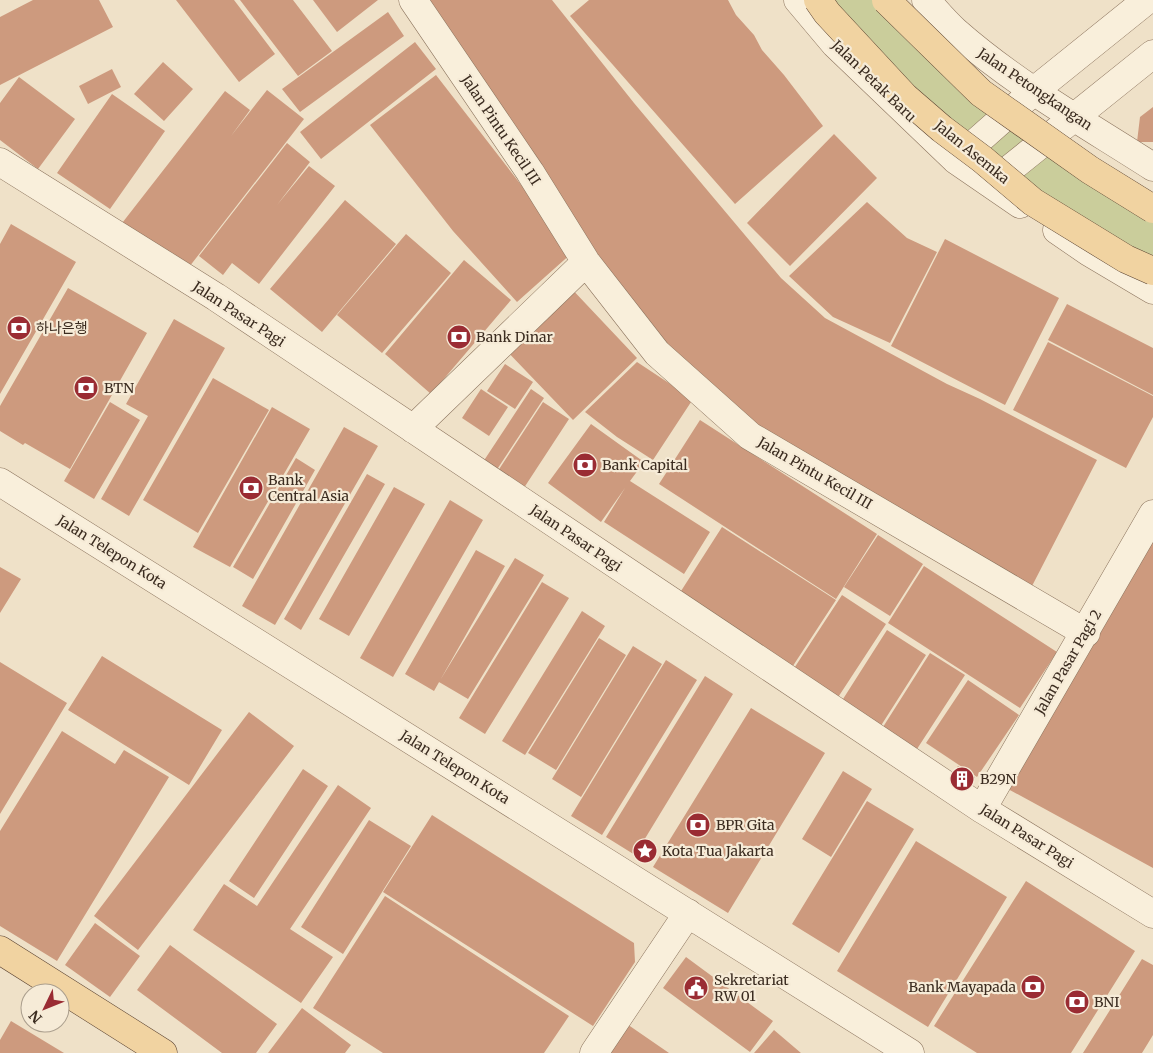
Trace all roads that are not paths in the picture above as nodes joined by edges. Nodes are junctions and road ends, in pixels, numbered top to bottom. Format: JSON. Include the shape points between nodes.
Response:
{"nodes":[{"id":1,"x":413,"y":0,"type":"edge"},
{"id":2,"x":798,"y":0,"type":"edge"},
{"id":3,"x":818,"y":0,"type":"edge"},
{"id":4,"x":886,"y":0,"type":"edge"},
{"id":5,"x":926,"y":0,"type":"edge"},
{"id":6,"x":1147,"y":0,"type":"edge"},
{"id":7,"x":1153,"y":54,"type":"edge"},
{"id":8,"x":1034,"y":90,"type":"junction"},
{"id":9,"x":1074,"y":116,"type":"junction"},
{"id":10,"x":956,"y":160,"type":"junction"},
{"id":11,"x":0,"y":162,"type":"edge"},
{"id":12,"x":1153,"y":167,"type":"edge"},
{"id":13,"x":991,"y":184,"type":"junction"},
{"id":14,"x":1153,"y":209,"type":"edge"},
{"id":15,"x":586,"y":262,"type":"junction"},
{"id":16,"x":1153,"y":271,"type":"edge"},
{"id":17,"x":1153,"y":290,"type":"edge"},
{"id":18,"x":412,"y":429,"type":"junction"},
{"id":19,"x":0,"y":482,"type":"edge"},
{"id":20,"x":1153,"y":514,"type":"edge"},
{"id":21,"x":1086,"y":632,"type":"junction"},
{"id":22,"x":982,"y":809,"type":"junction"},
{"id":23,"x":688,"y":913,"type":"junction"},
{"id":24,"x":1153,"y":914,"type":"edge"},
{"id":25,"x":0,"y":950,"type":"edge"},
{"id":26,"x":162,"y":1053,"type":"edge"},
{"id":27,"x":594,"y":1053,"type":"edge"},
{"id":28,"x":910,"y":1053,"type":"edge"}],
"edges":[{"from":1,"to":15,"type":"street","name":"Jalan Pintu Kecil III","via":[[530,172]]},
{"from":2,"to":10,"type":"street","name":"Jalan Petak Baru","via":[[835,44]]},
{"from":3,"to":16,"type":"main road","name":"Jalan Asemka","bridge":true,"via":[[904,97],[1032,202],[1126,259]]},
{"from":4,"to":14,"type":"main road","bridge":true,"via":[[981,93],[1090,170]]},
{"from":5,"to":8,"type":"street","name":"Jalan Petongkangan","via":[[981,53]]},
{"from":6,"to":8,"type":"street"},
{"from":7,"to":9,"type":"street"},
{"from":8,"to":9,"type":"street","name":"Jalan Petongkangan"},
{"from":8,"to":10,"type":"street"},
{"from":9,"to":12,"type":"street","name":"Jalan Petongkangan"},
{"from":9,"to":13,"type":"street"},
{"from":10,"to":13,"type":"street","name":"Jalan Petak Baru"},
{"from":11,"to":18,"type":"street","name":"Jalan Pasar Pagi","via":[[216,297]]},
{"from":13,"to":17,"type":"street","name":"Jalan Petak Baru","via":[[1089,252]]},
{"from":15,"to":18,"type":"street"},
{"from":15,"to":21,"type":"street","name":"Jalan Pintu Kecil III","via":[[657,353],[750,436]]},
{"from":18,"to":22,"type":"street","name":"Jalan Pasar Pagi"},
{"from":19,"to":23,"type":"street","name":"Jalan Telepon Kota"},
{"from":20,"to":21,"type":"street","name":"Jalan Pasar Pagi 2"},
{"from":21,"to":22,"type":"street","name":"Jalan Pasar Pagi 2"},
{"from":22,"to":24,"type":"street","name":"Jalan Pasar Pagi"},
{"from":23,"to":27,"type":"street"},
{"from":23,"to":28,"type":"street","name":"Jalan Telepon Kota"},
{"from":25,"to":26,"type":"main road"}]}
